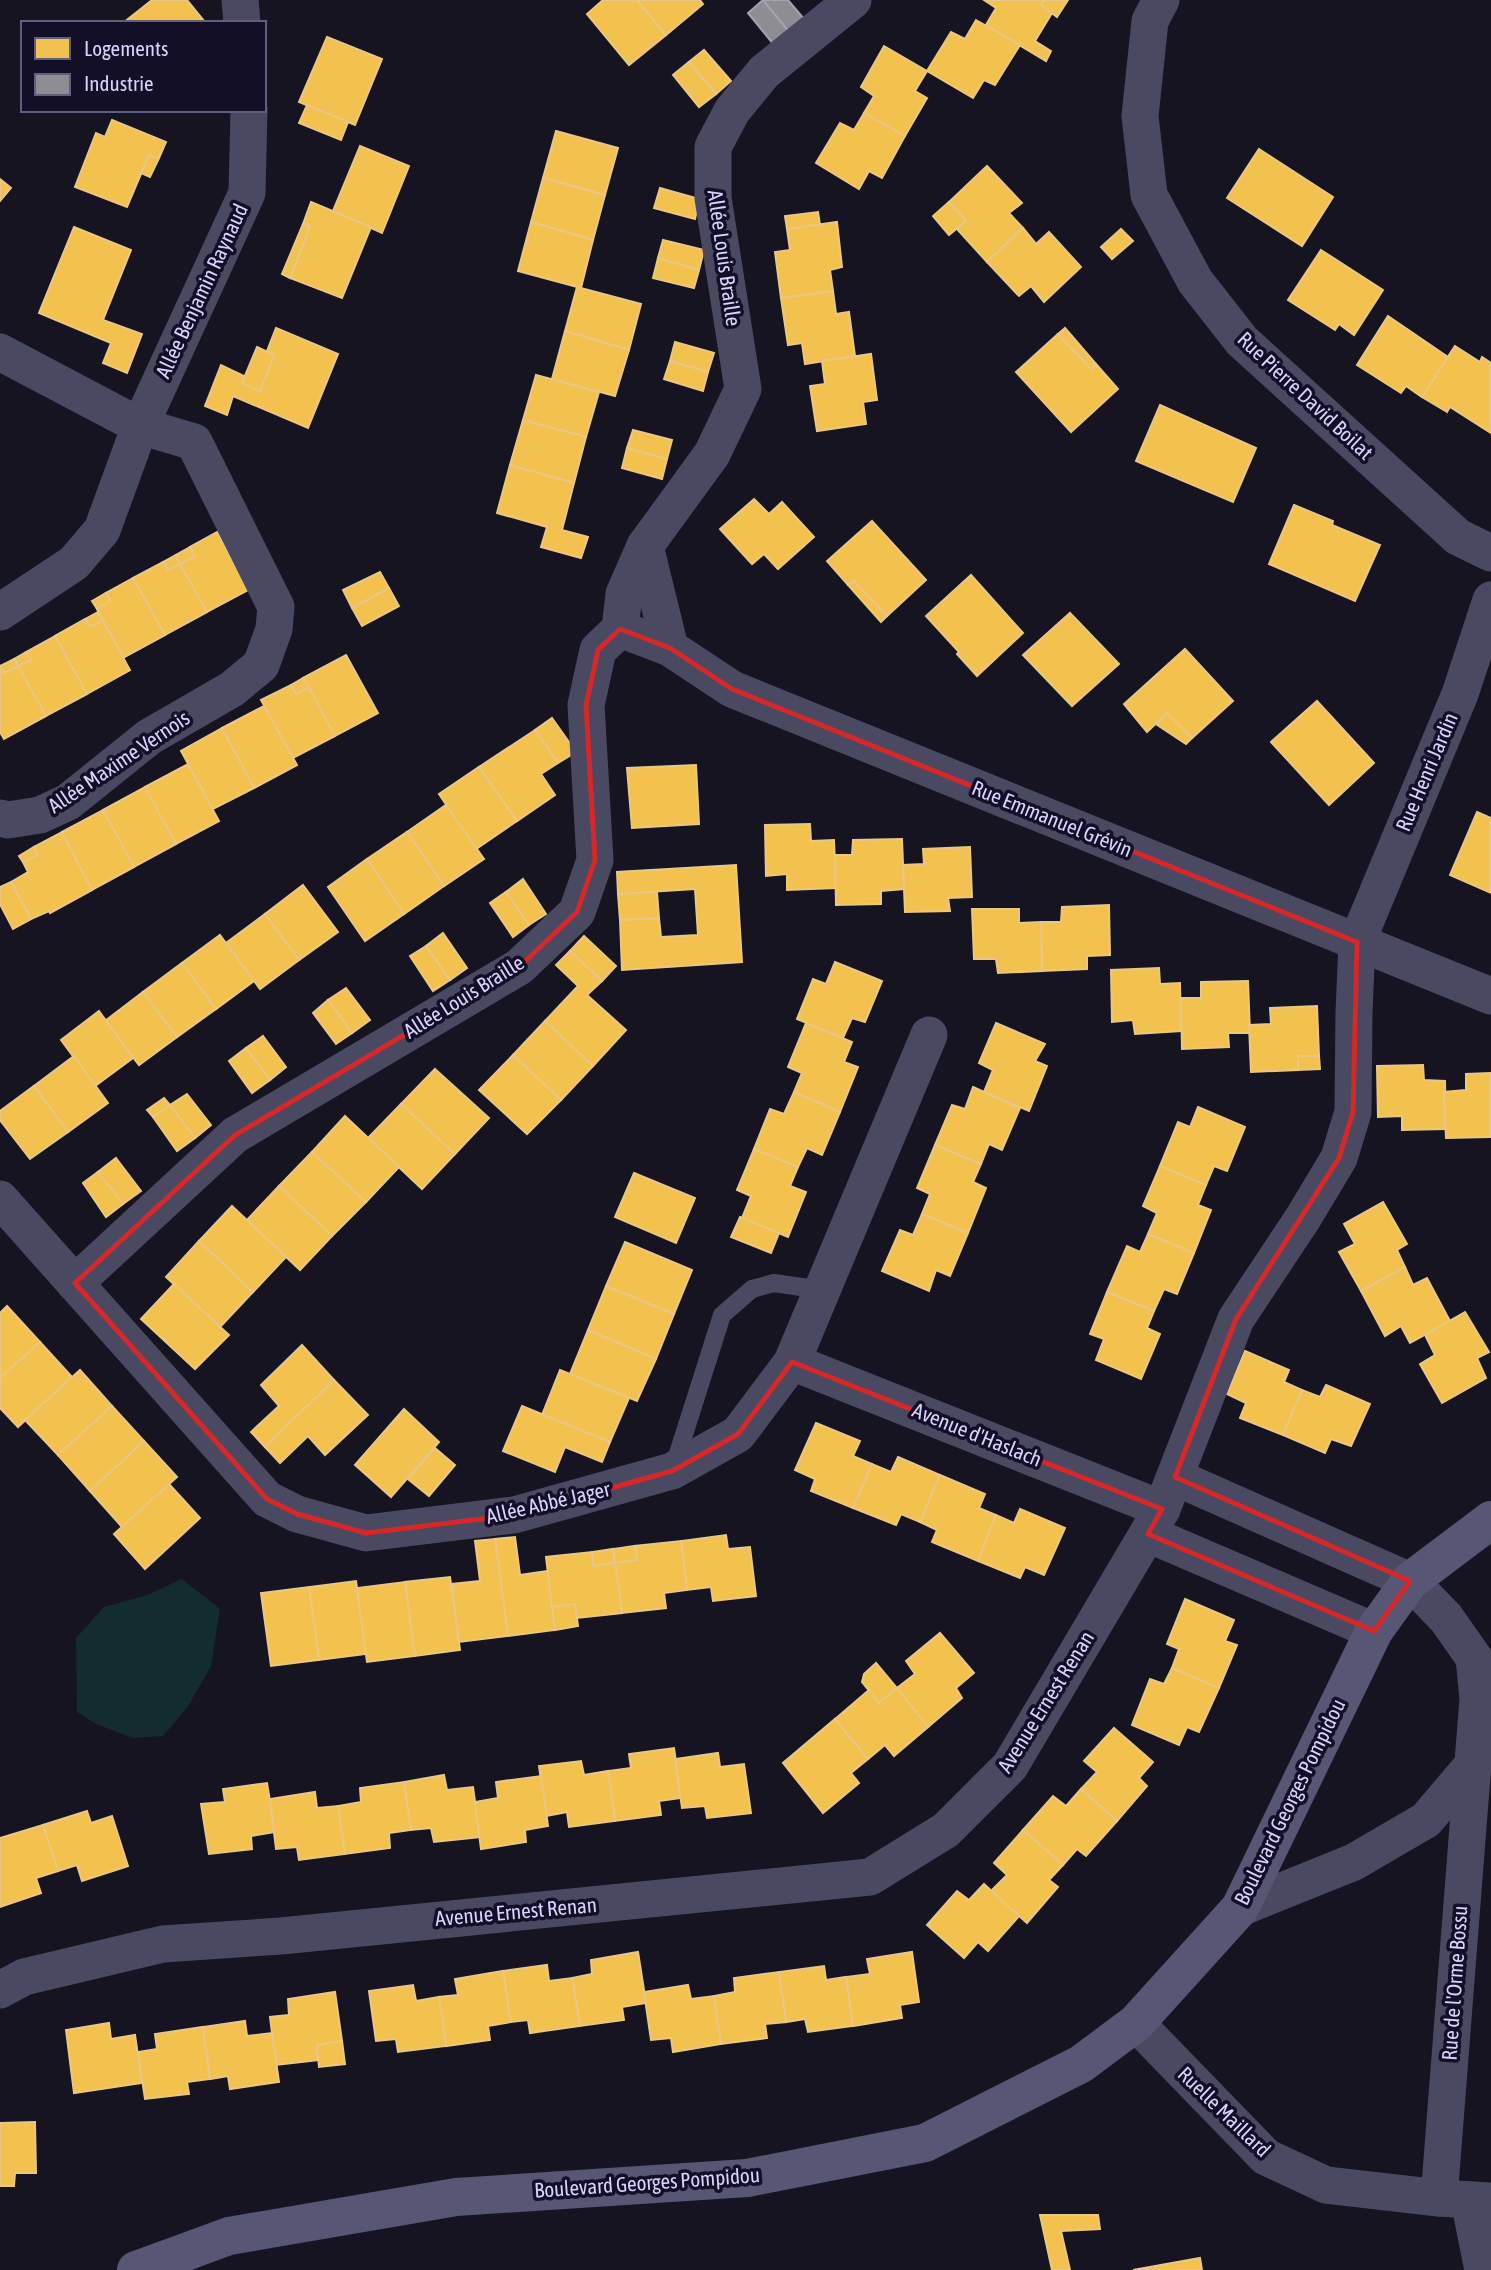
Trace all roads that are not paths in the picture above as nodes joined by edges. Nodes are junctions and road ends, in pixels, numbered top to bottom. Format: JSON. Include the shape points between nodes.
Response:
{"nodes":[{"id":1,"x":240,"y":0,"type":"edge"},
{"id":2,"x":853,"y":0,"type":"edge"},
{"id":3,"x":1161,"y":0,"type":"edge"},
{"id":4,"x":242,"y":21,"type":"edge"},
{"id":5,"x":249,"y":112,"type":"edge"},
{"id":6,"x":0,"y":352,"type":"edge"},
{"id":7,"x":140,"y":426,"type":"junction"},
{"id":8,"x":645,"y":546,"type":"junction"},
{"id":9,"x":1491,"y":553,"type":"edge"},
{"id":10,"x":1491,"y":600,"type":"edge"},
{"id":11,"x":0,"y":612,"type":"edge"},
{"id":12,"x":609,"y":640,"type":"junction"},
{"id":13,"x":670,"y":648,"type":"junction"},
{"id":14,"x":0,"y":818,"type":"edge"},
{"id":15,"x":1357,"y":942,"type":"junction"},
{"id":16,"x":1491,"y":996,"type":"edge"},
{"id":17,"x":929,"y":1035,"type":"dead end"},
{"id":18,"x":0,"y":1199,"type":"edge"},
{"id":19,"x":75,"y":1283,"type":"junction"},
{"id":20,"x":822,"y":1290,"type":"junction"},
{"id":21,"x":792,"y":1362,"type":"junction"},
{"id":22,"x":672,"y":1471,"type":"junction"},
{"id":23,"x":1162,"y":1507,"type":"junction"},
{"id":24,"x":1491,"y":1520,"type":"edge"},
{"id":25,"x":1410,"y":1581,"type":"junction"},
{"id":26,"x":1374,"y":1631,"type":"junction"},
{"id":27,"x":1471,"y":1767,"type":"junction"},
{"id":28,"x":1240,"y":1908,"type":"junction"},
{"id":29,"x":0,"y":1990,"type":"edge"},
{"id":30,"x":1136,"y":2023,"type":"junction"},
{"id":31,"x":1466,"y":2200,"type":"edge"},
{"id":32,"x":136,"y":2270,"type":"edge"},
{"id":33,"x":1483,"y":2270,"type":"edge"}],
"edges":[{"from":1,"to":4,"type":"street"},
{"from":2,"to":8,"type":"street","name":"Allée Louis Braille","via":[[764,72],[732,111],[713,147],[713,198],[743,389],[712,454]]},
{"from":3,"to":9,"type":"street","name":"Rue Pierre David Boilat","via":[[1150,21],[1140,116],[1149,195],[1195,281],[1242,341],[1458,537]]},
{"from":5,"to":7,"type":"street","name":"Allée Benjamin Raynaud","via":[[247,193]]},
{"from":6,"to":7,"type":"street","name":"Allée Maxime Vernois"},
{"from":7,"to":11,"type":"street","name":"Allée Benjamin Raynaud","via":[[102,530],[74,563]]},
{"from":7,"to":14,"type":"street","name":"Allée Maxime Vernois","via":[[194,442],[276,607],[270,641],[261,665],[232,689],[149,737],[68,803],[40,815]]},
{"from":8,"to":12,"type":"street","name":"Allée Louis Braille"},
{"from":8,"to":13,"type":"street"},
{"from":10,"to":15,"type":"street","name":"Rue Henri Jardin","via":[[1460,694]]},
{"from":12,"to":13,"type":"street","name":"Rue Emmanuel Grévin"},
{"from":12,"to":19,"type":"street","name":"Allée Louis Braille","via":[[586,705],[596,860],[577,912],[519,967],[235,1135]]},
{"from":13,"to":15,"type":"street","name":"Rue Emmanuel Grévin","via":[[732,689]]},
{"from":15,"to":16,"type":"street","name":"Rue Emmanuel Grévin"},
{"from":15,"to":23,"type":"street","name":"Avenue Ernest Renan","via":[[1353,1112],[1339,1158],[1236,1319]]},
{"from":17,"to":20,"type":"street","name":"Allée Abbé Jager"},
{"from":18,"to":19,"type":"street","name":"Allée Abbé Jager"},
{"from":19,"to":22,"type":"street","name":"Allée Abbé Jager","via":[[267,1499],[298,1514],[366,1533],[514,1516]]},
{"from":20,"to":21,"type":"street","name":"Allée Abbé Jager"},
{"from":20,"to":22,"type":"lane","via":[[774,1283],[752,1289],[722,1315]]},
{"from":21,"to":22,"type":"street","name":"Allée Abbé Jager","via":[[738,1434]]},
{"from":21,"to":23,"type":"street","name":"Avenue d'Haslach"},
{"from":23,"to":25,"type":"street","name":"Avenue d'Haslach"},
{"from":23,"to":26,"type":"street","name":"Avenue d'Haslach"},
{"from":23,"to":29,"type":"street","name":"Avenue Ernest Renan","via":[[1010,1766],[946,1830],[870,1877],[163,1944],[24,1977]]},
{"from":24,"to":25,"type":"main road","name":"Boulevard Georges Pompidou"},
{"from":25,"to":26,"type":"main road","name":"Boulevard Georges Pompidou"},
{"from":25,"to":27,"type":"street","name":"Rue de l'Orme Bossu","via":[[1446,1618],[1474,1658],[1478,1699]]},
{"from":26,"to":28,"type":"main road","name":"Boulevard Georges Pompidou"},
{"from":27,"to":28,"type":"street","via":[[1426,1820],[1353,1862]]},
{"from":27,"to":31,"type":"street","name":"Rue de l'Orme Bossu"},
{"from":28,"to":30,"type":"main road","name":"Boulevard Georges Pompidou"},
{"from":30,"to":31,"type":"street","name":"Ruelle Maillard","via":[[1266,2157],[1326,2185]]},
{"from":30,"to":32,"type":"main road","name":"Boulevard Georges Pompidou","via":[[1081,2064],[925,2143],[747,2178],[456,2197],[229,2236]]},
{"from":31,"to":33,"type":"street","name":"Rue de l'Orme Bossu"}]}
